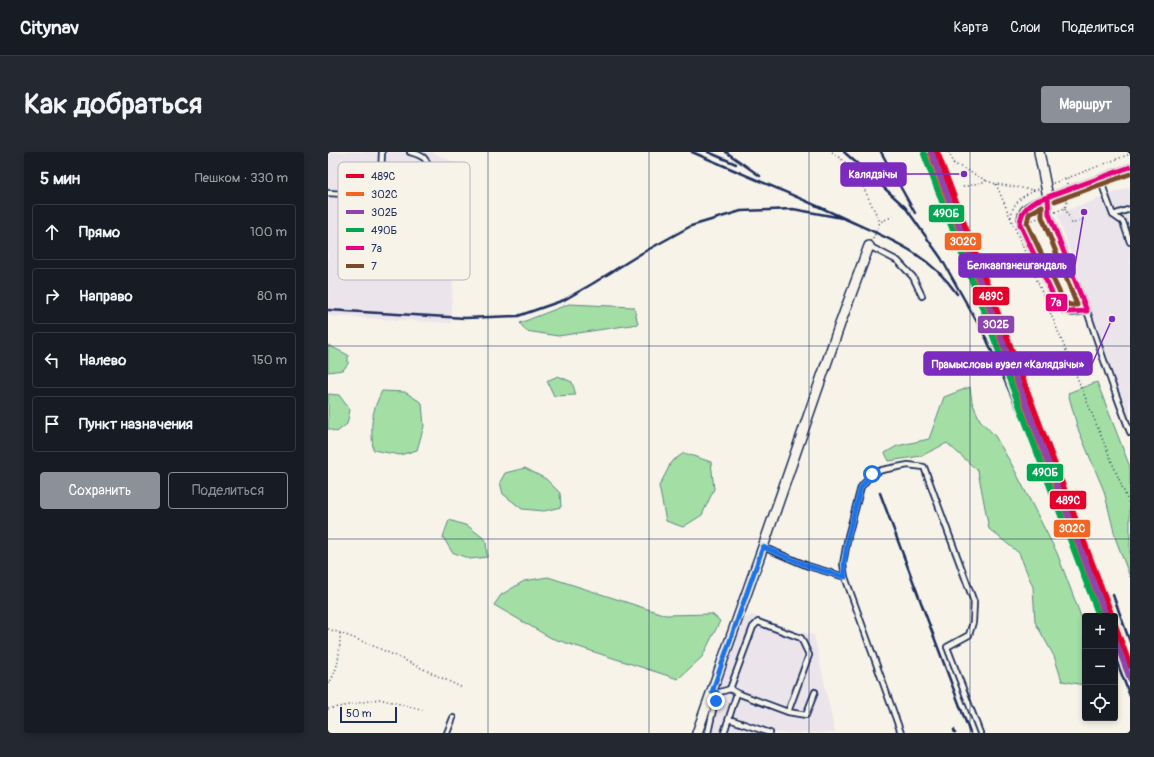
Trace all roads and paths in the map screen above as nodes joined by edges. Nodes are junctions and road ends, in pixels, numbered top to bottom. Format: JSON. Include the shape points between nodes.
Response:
{"nodes":[{"id":1,"x":382,"y":152,"type":"edge"},
{"id":2,"x":410,"y":152,"type":"edge"},
{"id":3,"x":832,"y":152,"type":"edge"},
{"id":4,"x":925,"y":152,"type":"edge"},
{"id":5,"x":949,"y":152,"type":"edge"},
{"id":6,"x":1039,"y":152,"type":"edge"},
{"id":7,"x":1130,"y":154,"type":"edge"},
{"id":8,"x":382,"y":162,"type":"edge"},
{"id":9,"x":426,"y":162,"type":"edge"},
{"id":10,"x":953,"y":163,"type":"junction"},
{"id":11,"x":955,"y":167,"type":"dead end"},
{"id":12,"x":1130,"y":167,"type":"edge"},
{"id":13,"x":1104,"y":177,"type":"junction"},
{"id":14,"x":1130,"y":177,"type":"edge"},
{"id":15,"x":1065,"y":179,"type":"junction"},
{"id":16,"x":987,"y":181,"type":"junction"},
{"id":17,"x":996,"y":184,"type":"junction"},
{"id":18,"x":1047,"y":185,"type":"junction"},
{"id":19,"x":963,"y":187,"type":"dead end"},
{"id":20,"x":1103,"y":187,"type":"junction"},
{"id":21,"x":1068,"y":189,"type":"junction"},
{"id":22,"x":1034,"y":190,"type":"junction"},
{"id":23,"x":328,"y":193,"type":"edge"},
{"id":24,"x":338,"y":194,"type":"edge"},
{"id":25,"x":942,"y":196,"type":"dead end"},
{"id":26,"x":1048,"y":197,"type":"junction"},
{"id":27,"x":1068,"y":200,"type":"junction"},
{"id":28,"x":1065,"y":208,"type":"junction"},
{"id":29,"x":1130,"y":209,"type":"edge"},
{"id":30,"x":1049,"y":214,"type":"junction"},
{"id":31,"x":896,"y":215,"type":"dead end"},
{"id":32,"x":1113,"y":215,"type":"junction"},
{"id":33,"x":1011,"y":219,"type":"junction"},
{"id":34,"x":1084,"y":219,"type":"dead end"},
{"id":35,"x":880,"y":222,"type":"junction"},
{"id":36,"x":1020,"y":224,"type":"junction"},
{"id":37,"x":1014,"y":227,"type":"junction"},
{"id":38,"x":1130,"y":242,"type":"edge"},
{"id":39,"x":869,"y":246,"type":"junction"},
{"id":40,"x":922,"y":296,"type":"dead end"},
{"id":41,"x":1087,"y":311,"type":"junction"},
{"id":42,"x":1130,"y":432,"type":"edge"},
{"id":43,"x":1130,"y":506,"type":"edge"},
{"id":44,"x":763,"y":547,"type":"junction"},
{"id":45,"x":845,"y":577,"type":"junction"},
{"id":46,"x":328,"y":629,"type":"edge"},
{"id":47,"x":340,"y":632,"type":"junction"},
{"id":48,"x":328,"y":684,"type":"edge"},
{"id":49,"x":463,"y":688,"type":"dead end"},
{"id":50,"x":730,"y":689,"type":"junction"},
{"id":51,"x":714,"y":692,"type":"junction"},
{"id":52,"x":815,"y":692,"type":"dead end"},
{"id":53,"x":737,"y":693,"type":"junction"},
{"id":54,"x":328,"y":709,"type":"edge"},
{"id":55,"x":424,"y":710,"type":"dead end"},
{"id":56,"x":788,"y":712,"type":"junction"},
{"id":57,"x":453,"y":718,"type":"dead end"},
{"id":58,"x":728,"y":718,"type":"junction"},
{"id":59,"x":447,"y":733,"type":"edge"},
{"id":60,"x":697,"y":733,"type":"edge"},
{"id":61,"x":708,"y":733,"type":"edge"},
{"id":62,"x":724,"y":733,"type":"edge"},
{"id":63,"x":770,"y":733,"type":"edge"},
{"id":64,"x":901,"y":733,"type":"edge"},
{"id":65,"x":980,"y":733,"type":"edge"}],
"edges":[{"from":1,"to":8,"type":"lane"},
{"from":2,"to":9,"type":"lane","via":[[424,158]]},
{"from":3,"to":35,"type":"path","via":[[855,170]]},
{"from":4,"to":25,"type":"path"},
{"from":5,"to":10,"type":"path"},
{"from":6,"to":18,"type":"street"},
{"from":7,"to":15,"type":"path"},
{"from":10,"to":11,"type":"path"},
{"from":10,"to":16,"type":"path"},
{"from":12,"to":13,"type":"lane"},
{"from":13,"to":20,"type":"lane"},
{"from":13,"to":21,"type":"lane"},
{"from":14,"to":20,"type":"path"},
{"from":15,"to":18,"type":"path"},
{"from":15,"to":21,"type":"path"},
{"from":16,"to":17,"type":"path"},
{"from":16,"to":19,"type":"path"},
{"from":17,"to":22,"type":"path"},
{"from":17,"to":33,"type":"path"},
{"from":18,"to":22,"type":"path"},
{"from":18,"to":26,"type":"street"},
{"from":20,"to":27,"type":"path"},
{"from":20,"to":32,"type":"lane"},
{"from":21,"to":26,"type":"lane"},
{"from":21,"to":27,"type":"path"},
{"from":22,"to":33,"type":"path","via":[[1024,195],[1015,205]]},
{"from":23,"to":24,"type":"lane"},
{"from":26,"to":30,"type":"lane"},
{"from":26,"to":36,"type":"lane","via":[[1023,210]]},
{"from":27,"to":28,"type":"path"},
{"from":28,"to":30,"type":"path"},
{"from":28,"to":34,"type":"path","via":[[1072,224]]},
{"from":29,"to":32,"type":"lane"},
{"from":30,"to":36,"type":"path"},
{"from":30,"to":41,"type":"lane"},
{"from":31,"to":35,"type":"path"},
{"from":32,"to":38,"type":"lane","via":[[1123,222]]},
{"from":33,"to":37,"type":"path"},
{"from":35,"to":39,"type":"path"},
{"from":36,"to":37,"type":"path"},
{"from":36,"to":41,"type":"lane","via":[[1058,306],[1072,314]]},
{"from":37,"to":43,"type":"path"},
{"from":39,"to":40,"type":"lane","via":[[898,261],[913,277]]},
{"from":39,"to":44,"type":"street"},
{"from":41,"to":42,"type":"lane"},
{"from":44,"to":45,"type":"lane","via":[[808,566]]},
{"from":44,"to":51,"type":"street"},
{"from":45,"to":64,"type":"lane"},
{"from":45,"to":65,"type":"lane","via":[[848,536],[861,487],[872,474],[882,470],[908,465],[924,468],[974,602],[973,622],[969,635],[947,647]]},
{"from":46,"to":47,"type":"path"},
{"from":47,"to":48,"type":"path","via":[[340,654]]},
{"from":47,"to":49,"type":"path"},
{"from":50,"to":51,"type":"lane"},
{"from":50,"to":53,"type":"lane"},
{"from":50,"to":56,"type":"lane","via":[[753,627],[758,622],[801,638],[809,655]]},
{"from":51,"to":60,"type":"street"},
{"from":51,"to":61,"type":"lane"},
{"from":52,"to":56,"type":"lane","via":[[806,715]]},
{"from":53,"to":56,"type":"lane"},
{"from":53,"to":58,"type":"lane"},
{"from":54,"to":55,"type":"path","via":[[379,699]]},
{"from":57,"to":59,"type":"lane"},
{"from":58,"to":62,"type":"lane"},
{"from":58,"to":63,"type":"lane"}]}
